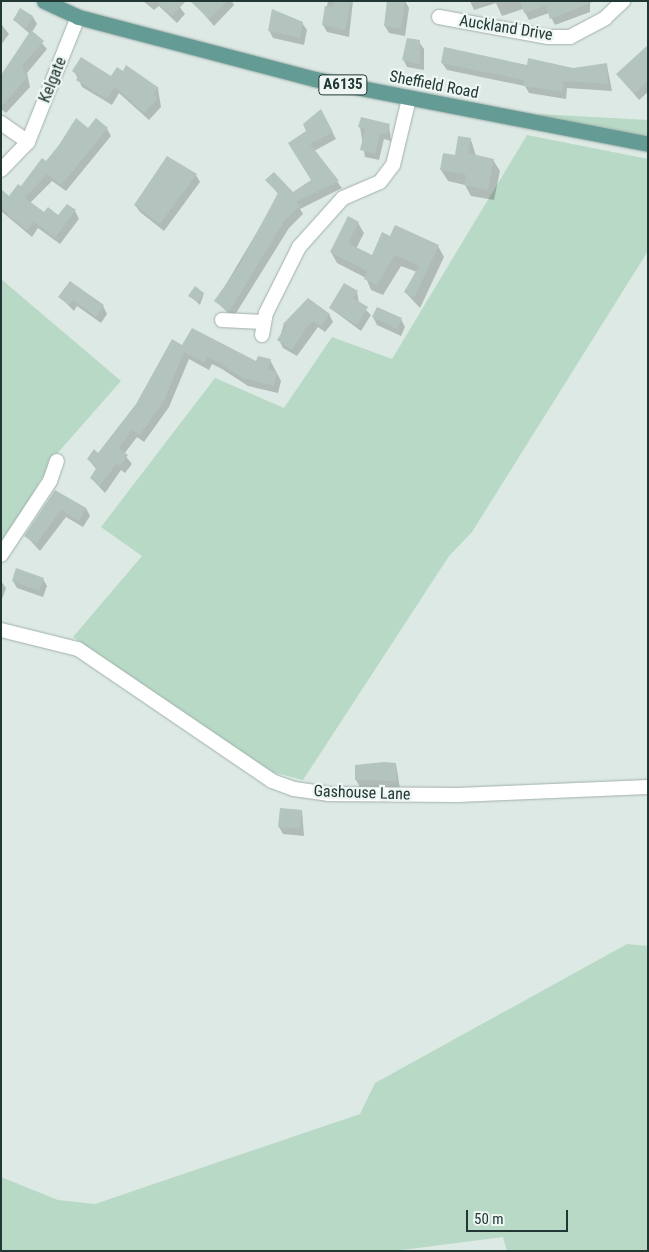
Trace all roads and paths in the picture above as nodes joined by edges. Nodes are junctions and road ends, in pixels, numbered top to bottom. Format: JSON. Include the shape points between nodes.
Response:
{"nodes":[{"id":1,"x":44,"y":1,"type":"edge"},
{"id":2,"x":623,"y":1,"type":"edge"},
{"id":3,"x":78,"y":17,"type":"junction"},
{"id":4,"x":439,"y":17,"type":"dead end"},
{"id":5,"x":409,"y":99,"type":"junction"},
{"id":6,"x":1,"y":123,"type":"edge"},
{"id":7,"x":28,"y":142,"type":"junction"},
{"id":8,"x":648,"y":144,"type":"edge"},
{"id":9,"x":1,"y":170,"type":"edge"},
{"id":10,"x":222,"y":320,"type":"dead end"},
{"id":11,"x":57,"y":461,"type":"dead end"},
{"id":12,"x":1,"y":555,"type":"edge"},
{"id":13,"x":1,"y":630,"type":"edge"},
{"id":14,"x":648,"y":787,"type":"edge"}],
"edges":[{"from":1,"to":3,"type":"main road","name":"Sheffield Road","number":"A6135"},
{"from":2,"to":4,"type":"street","name":"Auckland Drive","via":[[605,18],[570,37],[548,38]]},
{"from":3,"to":5,"type":"main road","name":"Sheffield Road","number":"A6135"},
{"from":3,"to":7,"type":"street","name":"Kelgate"},
{"from":5,"to":8,"type":"main road","name":"Sheffield Road","number":"A6135"},
{"from":5,"to":10,"type":"street","via":[[398,157],[389,172],[380,182],[343,198],[299,247],[262,328]]},
{"from":6,"to":7,"type":"street"},
{"from":7,"to":9,"type":"street","name":"Kelgate"},
{"from":11,"to":12,"type":"street","via":[[50,481]]},
{"from":13,"to":14,"type":"street","name":"Gashouse Lane","via":[[78,649],[272,781],[294,789],[328,794],[458,794]]}]}
